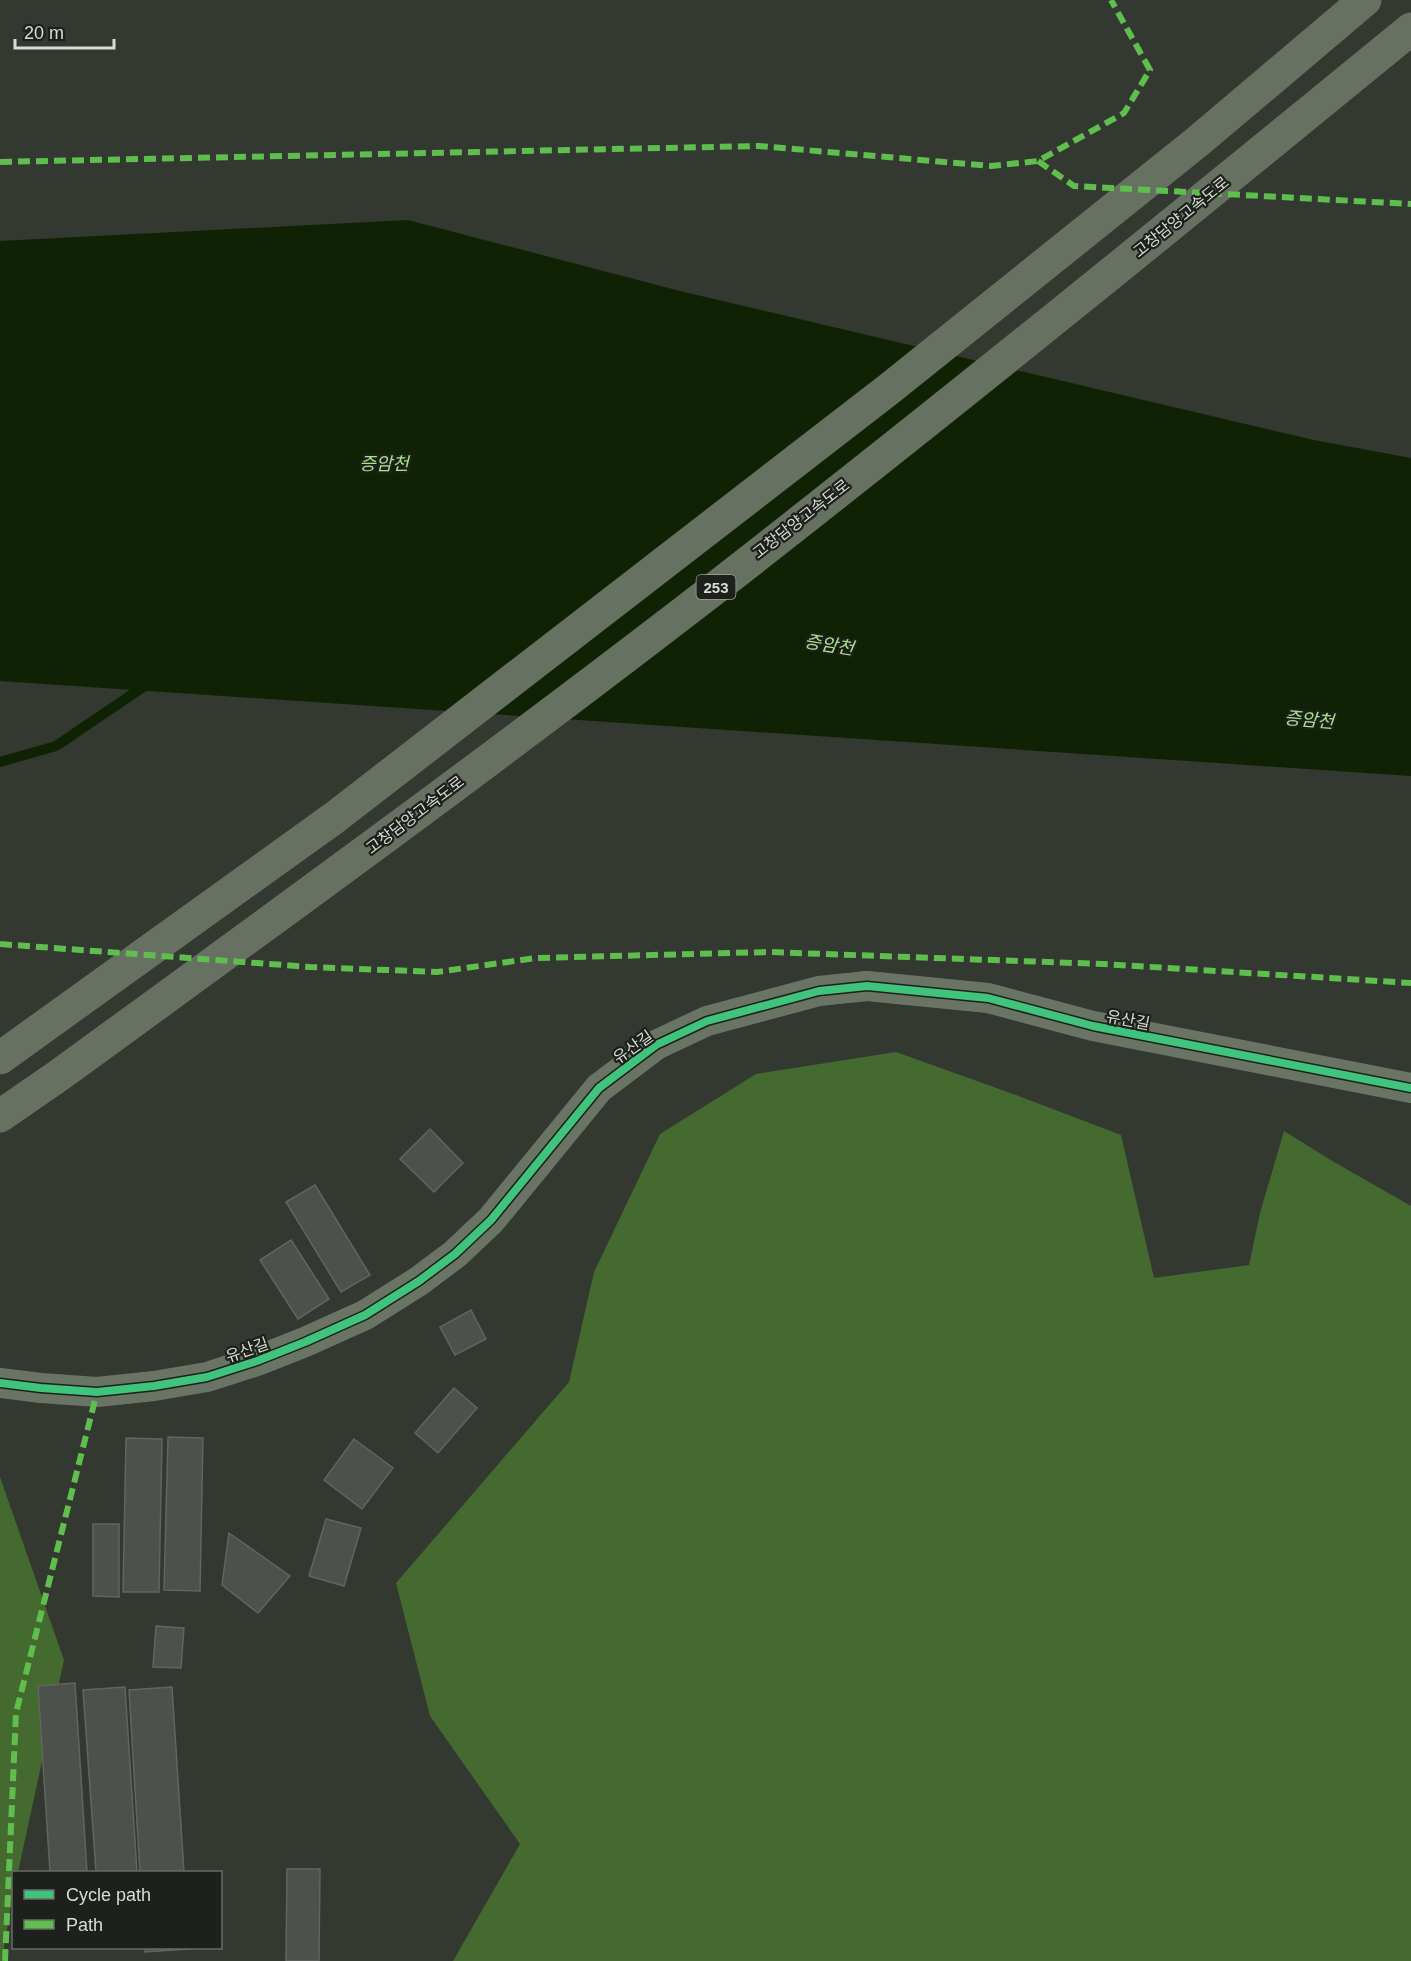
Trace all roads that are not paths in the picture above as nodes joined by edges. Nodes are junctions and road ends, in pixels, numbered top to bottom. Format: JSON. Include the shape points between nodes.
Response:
{"nodes":[{"id":1,"x":1365,"y":0,"type":"edge"},
{"id":2,"x":1411,"y":29,"type":"edge"},
{"id":3,"x":0,"y":1058,"type":"edge"},
{"id":4,"x":1411,"y":1088,"type":"edge"},
{"id":5,"x":0,"y":1116,"type":"edge"},
{"id":6,"x":0,"y":1383,"type":"edge"}],
"edges":[{"from":1,"to":3,"type":"highway","via":[[1197,142],[871,404],[334,818]]},
{"from":2,"to":5,"type":"highway","name":"고창담양고속도로","number":"253","via":[[1127,261],[705,596],[414,818]]},
{"from":4,"to":6,"type":"street","name":"유산길","via":[[1093,1026],[988,998],[867,986],[819,991],[707,1021],[656,1045],[599,1088],[491,1220],[455,1254],[365,1315],[257,1362],[207,1377],[97,1392]]}]}
